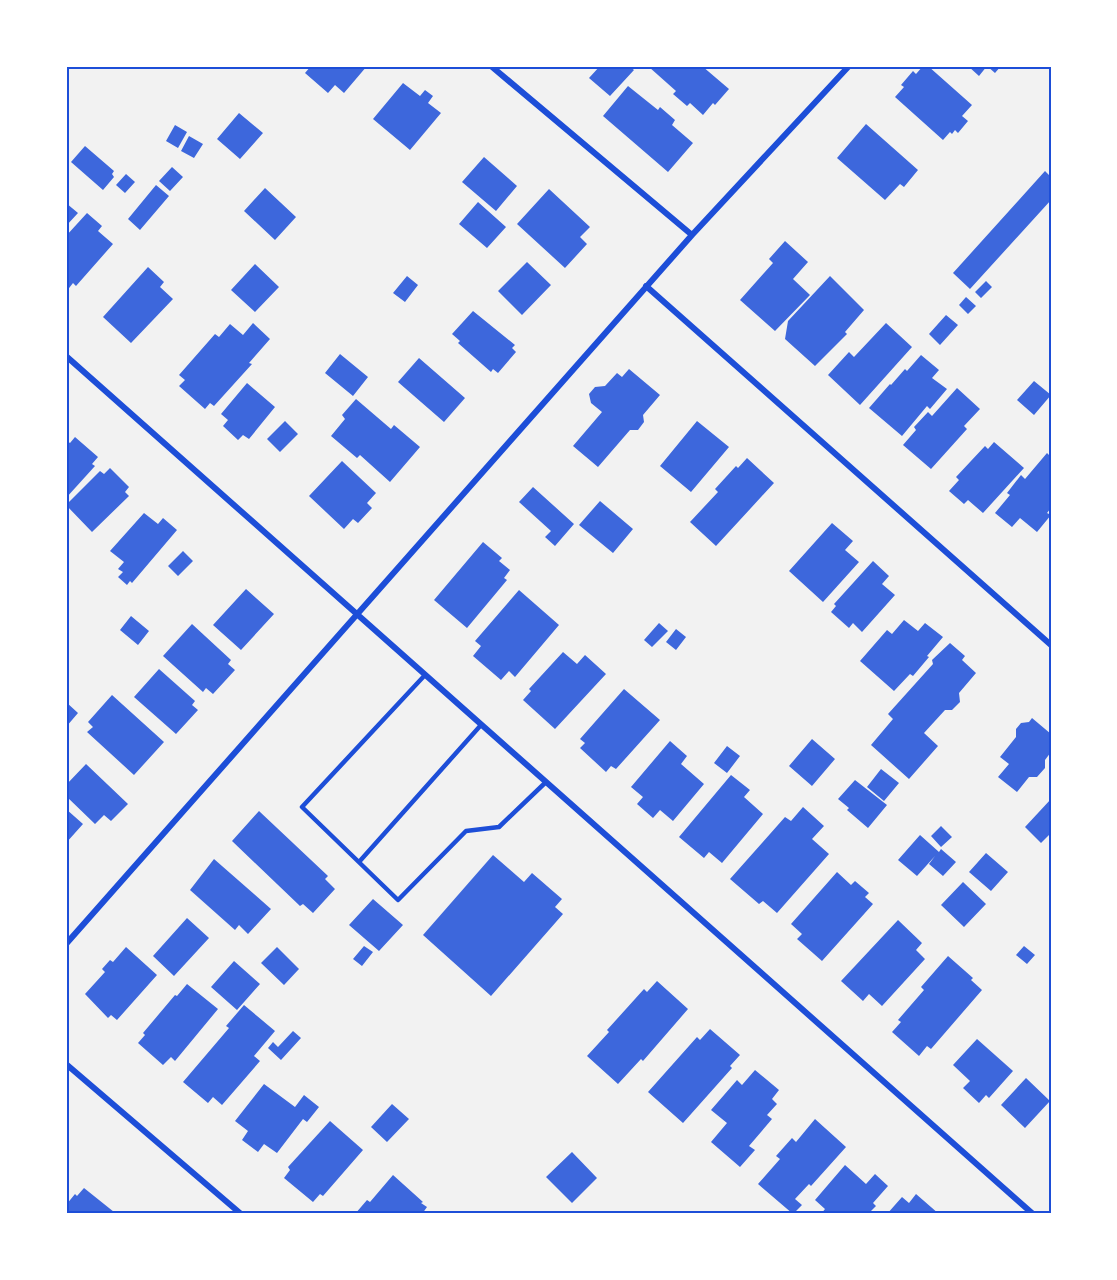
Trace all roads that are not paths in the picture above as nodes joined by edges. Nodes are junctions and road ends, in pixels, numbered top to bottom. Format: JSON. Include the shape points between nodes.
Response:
{"nodes":[{"id":1,"x":491,"y":66,"type":"edge"},
{"id":2,"x":849,"y":66,"type":"edge"},
{"id":3,"x":692,"y":235,"type":"junction"},
{"id":4,"x":646,"y":286,"type":"junction"},
{"id":5,"x":66,"y":356,"type":"edge"},
{"id":6,"x":357,"y":614,"type":"junction"},
{"id":7,"x":1051,"y":645,"type":"edge"},
{"id":8,"x":425,"y":675,"type":"junction"},
{"id":9,"x":481,"y":725,"type":"junction"},
{"id":10,"x":546,"y":782,"type":"junction"},
{"id":11,"x":359,"y":862,"type":"junction"},
{"id":12,"x":66,"y":944,"type":"edge"},
{"id":13,"x":66,"y":1064,"type":"edge"},
{"id":14,"x":241,"y":1214,"type":"edge"},
{"id":15,"x":1033,"y":1214,"type":"edge"}],
"edges":[{"from":1,"to":3,"type":"street"},
{"from":2,"to":3,"type":"street"},
{"from":3,"to":4,"type":"street"},
{"from":4,"to":6,"type":"street"},
{"from":4,"to":7,"type":"street"},
{"from":5,"to":6,"type":"street"},
{"from":6,"to":8,"type":"street"},
{"from":6,"to":12,"type":"street"},
{"from":8,"to":9,"type":"street"},
{"from":8,"to":11,"type":"lane","via":[[302,807]]},
{"from":9,"to":10,"type":"street"},
{"from":9,"to":11,"type":"lane"},
{"from":10,"to":11,"type":"lane","via":[[499,827],[466,831],[398,900]]},
{"from":10,"to":15,"type":"street"},
{"from":13,"to":14,"type":"street"}]}
